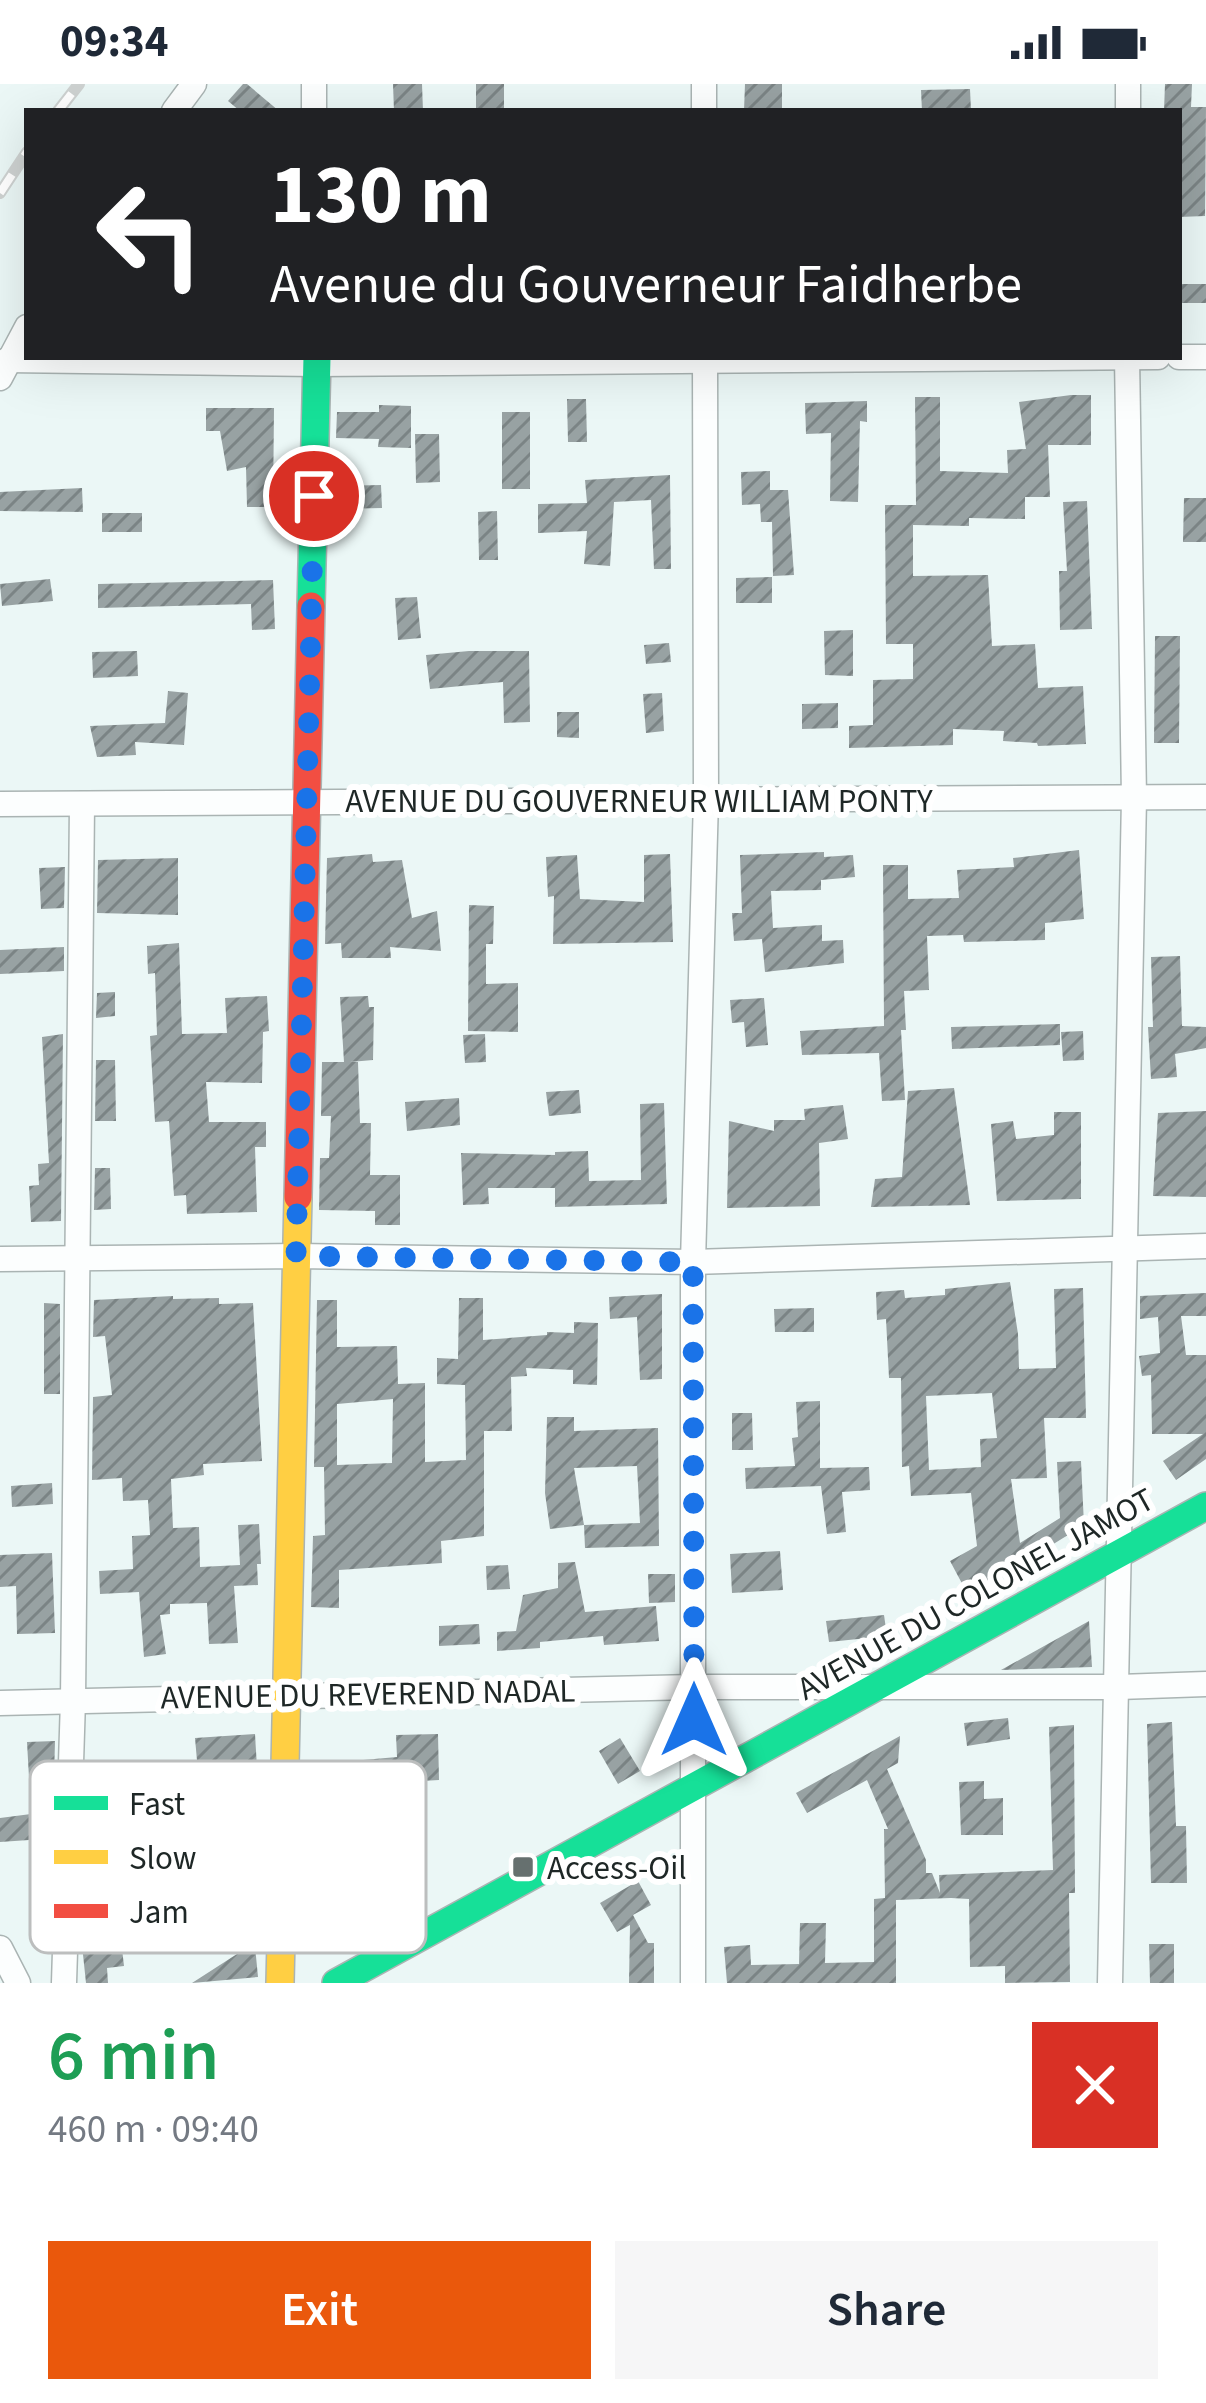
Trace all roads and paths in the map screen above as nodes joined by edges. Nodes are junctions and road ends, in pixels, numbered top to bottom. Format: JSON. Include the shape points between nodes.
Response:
{"nodes":[{"id":1,"x":24,"y":332,"type":"edge"},
{"id":2,"x":511,"y":360,"type":"edge"},
{"id":3,"x":705,"y":360,"type":"edge"},
{"id":4,"x":1127,"y":360,"type":"edge"},
{"id":5,"x":317,"y":361,"type":"edge"},
{"id":6,"x":4,"y":369,"type":"edge"},
{"id":7,"x":1206,"y":797,"type":"edge"},
{"id":8,"x":1134,"y":798,"type":"junction"},
{"id":9,"x":706,"y":800,"type":"junction"},
{"id":10,"x":307,"y":802,"type":"junction"},
{"id":11,"x":0,"y":804,"type":"edge"},
{"id":12,"x":82,"y":804,"type":"junction"},
{"id":13,"x":1206,"y":1246,"type":"edge"},
{"id":14,"x":1123,"y":1248,"type":"junction"},
{"id":15,"x":296,"y":1256,"type":"junction"},
{"id":16,"x":78,"y":1258,"type":"junction"},
{"id":17,"x":0,"y":1259,"type":"edge"},
{"id":18,"x":693,"y":1262,"type":"junction"},
{"id":19,"x":1206,"y":1506,"type":"edge"},
{"id":20,"x":1206,"y":1532,"type":"edge"},
{"id":21,"x":1121,"y":1566,"type":"junction"},
{"id":22,"x":1206,"y":1684,"type":"edge"},
{"id":23,"x":925,"y":1686,"type":"junction"},
{"id":24,"x":694,"y":1687,"type":"junction"},
{"id":25,"x":1119,"y":1687,"type":"junction"},
{"id":26,"x":881,"y":1688,"type":"junction"},
{"id":27,"x":286,"y":1694,"type":"junction"},
{"id":28,"x":73,"y":1700,"type":"junction"},
{"id":29,"x":0,"y":1702,"type":"edge"},
{"id":30,"x":71,"y":1761,"type":"edge"},
{"id":31,"x":285,"y":1761,"type":"edge"},
{"id":32,"x":694,"y":1798,"type":"junction"},
{"id":33,"x":426,"y":1936,"type":"edge"},
{"id":34,"x":0,"y":1948,"type":"edge"},
{"id":35,"x":65,"y":1953,"type":"edge"},
{"id":36,"x":281,"y":1953,"type":"edge"},
{"id":37,"x":394,"y":1953,"type":"edge"},
{"id":38,"x":18,"y":1983,"type":"edge"},
{"id":39,"x":64,"y":1983,"type":"edge"},
{"id":40,"x":280,"y":1983,"type":"edge"},
{"id":41,"x":336,"y":1983,"type":"edge"},
{"id":42,"x":379,"y":1983,"type":"edge"},
{"id":43,"x":693,"y":1983,"type":"edge"},
{"id":44,"x":1110,"y":1983,"type":"edge"}],
"edges":[{"from":1,"to":6,"type":"street"},
{"from":2,"to":5,"type":"street"},
{"from":3,"to":9,"type":"street"},
{"from":4,"to":8,"type":"street"},
{"from":5,"to":6,"type":"street"},
{"from":5,"to":10,"type":"main road"},
{"from":7,"to":8,"type":"street","name":"AVENUE DU GOUVERNEUR WILLIAM PONTY"},
{"from":8,"to":9,"type":"street","name":"AVENUE DU GOUVERNEUR WILLIAM PONTY"},
{"from":8,"to":14,"type":"street"},
{"from":9,"to":10,"type":"street","name":"AVENUE DU GOUVERNEUR WILLIAM PONTY"},
{"from":9,"to":18,"type":"street"},
{"from":10,"to":12,"type":"street","name":"AVENUE DU GOUVERNEUR WILLIAM PONTY"},
{"from":10,"to":15,"type":"main road"},
{"from":11,"to":12,"type":"street","name":"AVENUE DU GOUVERNEUR WILLIAM PONTY"},
{"from":12,"to":16,"type":"street"},
{"from":13,"to":14,"type":"street"},
{"from":14,"to":18,"type":"street"},
{"from":14,"to":21,"type":"street"},
{"from":15,"to":16,"type":"street"},
{"from":15,"to":18,"type":"street"},
{"from":15,"to":27,"type":"main road"},
{"from":16,"to":17,"type":"street"},
{"from":16,"to":28,"type":"street"},
{"from":18,"to":24,"type":"street"},
{"from":19,"to":21,"type":"main road","name":"AVENUE DU COLONEL JAMOT"},
{"from":20,"to":21,"type":"main road","name":"AVENUE DU COLONEL JAMOT"},
{"from":21,"to":23,"type":"main road","name":"AVENUE DU COLONEL JAMOT"},
{"from":21,"to":25,"type":"street"},
{"from":21,"to":26,"type":"main road","name":"AVENUE DU COLONEL JAMOT"},
{"from":22,"to":25,"type":"street"},
{"from":23,"to":25,"type":"street"},
{"from":23,"to":26,"type":"street","name":"AVENUE DU REVEREND NADAL"},
{"from":23,"to":32,"type":"main road","name":"AVENUE DU COLONEL JAMOT"},
{"from":24,"to":26,"type":"street","name":"AVENUE DU REVEREND NADAL"},
{"from":24,"to":27,"type":"street","name":"AVENUE DU REVEREND NADAL"},
{"from":24,"to":32,"type":"street"},
{"from":25,"to":44,"type":"street"},
{"from":26,"to":32,"type":"main road","name":"AVENUE DU COLONEL JAMOT"},
{"from":27,"to":28,"type":"street","name":"AVENUE DU REVEREND NADAL"},
{"from":27,"to":31,"type":"main road"},
{"from":28,"to":29,"type":"street","name":"AVENUE DU REVEREND NADAL"},
{"from":28,"to":30,"type":"street"},
{"from":32,"to":33,"type":"main road","name":"AVENUE DU COLONEL JAMOT"},
{"from":32,"to":42,"type":"main road","name":"AVENUE DU COLONEL JAMOT"},
{"from":32,"to":43,"type":"street"},
{"from":34,"to":38,"type":"street"},
{"from":35,"to":39,"type":"street"},
{"from":36,"to":40,"type":"main road"},
{"from":37,"to":41,"type":"main road","name":"AVENUE DU COLONEL JAMOT"}]}
